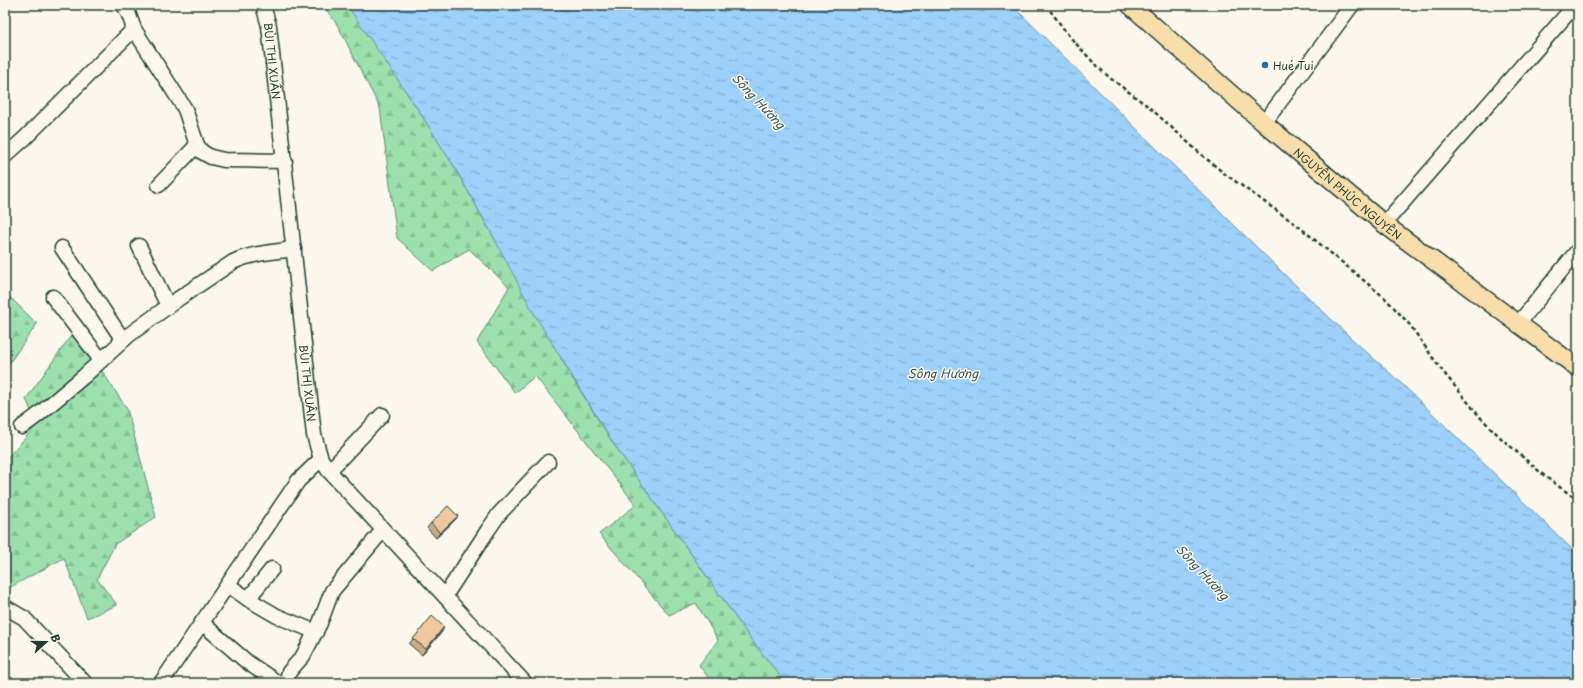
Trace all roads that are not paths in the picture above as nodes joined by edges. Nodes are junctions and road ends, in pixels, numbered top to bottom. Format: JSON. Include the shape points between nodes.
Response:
{"nodes":[{"id":1,"x":124,"y":5,"type":"edge"},
{"id":2,"x":262,"y":5,"type":"edge"},
{"id":3,"x":1130,"y":5,"type":"edge"},
{"id":4,"x":1352,"y":5,"type":"edge"},
{"id":5,"x":1575,"y":5,"type":"edge"},
{"id":6,"x":134,"y":29,"type":"junction"},
{"id":7,"x":1264,"y":123,"type":"junction"},
{"id":8,"x":197,"y":145,"type":"junction"},
{"id":9,"x":5,"y":156,"type":"edge"},
{"id":10,"x":285,"y":161,"type":"junction"},
{"id":11,"x":159,"y":185,"type":"dead end"},
{"id":12,"x":1384,"y":224,"type":"junction"},
{"id":13,"x":139,"y":246,"type":"dead end"},
{"id":14,"x":62,"y":248,"type":"dead end"},
{"id":15,"x":294,"y":249,"type":"junction"},
{"id":16,"x":1578,"y":250,"type":"edge"},
{"id":17,"x":53,"y":297,"type":"dead end"},
{"id":18,"x":168,"y":306,"type":"junction"},
{"id":19,"x":1518,"y":324,"type":"junction"},
{"id":20,"x":123,"y":340,"type":"junction"},
{"id":21,"x":101,"y":360,"type":"junction"},
{"id":22,"x":1578,"y":368,"type":"edge"},
{"id":23,"x":382,"y":415,"type":"dead end"},
{"id":24,"x":22,"y":427,"type":"dead end"},
{"id":25,"x":321,"y":459,"type":"junction"},
{"id":26,"x":548,"y":462,"type":"dead end"},
{"id":27,"x":329,"y":471,"type":"junction"},
{"id":28,"x":383,"y":530,"type":"junction"},
{"id":29,"x":272,"y":569,"type":"dead end"},
{"id":30,"x":228,"y":585,"type":"junction"},
{"id":31,"x":445,"y":596,"type":"junction"},
{"id":32,"x":248,"y":599,"type":"junction"},
{"id":33,"x":5,"y":607,"type":"edge"},
{"id":34,"x":202,"y":623,"type":"junction"},
{"id":35,"x":316,"y":632,"type":"junction"},
{"id":36,"x":85,"y":683,"type":"edge"},
{"id":37,"x":161,"y":683,"type":"edge"},
{"id":38,"x":278,"y":683,"type":"edge"},
{"id":39,"x":286,"y":683,"type":"edge"},
{"id":40,"x":525,"y":683,"type":"edge"}],
"edges":[{"from":1,"to":6,"type":"street"},
{"from":2,"to":10,"type":"street","name":"BÙI THỊ XUÂN","via":[[269,26]]},
{"from":3,"to":7,"type":"main road","name":"NGUYỄN PHÚC NGUYÊN"},
{"from":4,"to":7,"type":"street"},
{"from":5,"to":12,"type":"street"},
{"from":6,"to":8,"type":"street","via":[[185,109]]},
{"from":6,"to":9,"type":"street"},
{"from":7,"to":12,"type":"main road","name":"NGUYỄN PHÚC NGUYÊN"},
{"from":8,"to":10,"type":"street","via":[[202,152],[211,157],[224,160]]},
{"from":8,"to":11,"type":"street"},
{"from":10,"to":15,"type":"street","name":"BÙI THỊ XUÂN"},
{"from":12,"to":19,"type":"main road","name":"NGUYỄN PHÚC NGUYÊN"},
{"from":13,"to":18,"type":"street"},
{"from":14,"to":20,"type":"street"},
{"from":15,"to":18,"type":"street","via":[[262,253],[233,262]]},
{"from":15,"to":25,"type":"street","name":"BÙI THỊ XUÂN","via":[[314,435]]},
{"from":16,"to":19,"type":"street"},
{"from":17,"to":21,"type":"street"},
{"from":18,"to":20,"type":"street"},
{"from":19,"to":22,"type":"main road","name":"NGUYỄN PHÚC NGUYÊN"},
{"from":20,"to":21,"type":"street"},
{"from":21,"to":24,"type":"street"},
{"from":23,"to":27,"type":"street"},
{"from":25,"to":27,"type":"street","name":"BÙI THỊ XUÂN"},
{"from":25,"to":30,"type":"street","via":[[298,481]]},
{"from":26,"to":31,"type":"street","via":[[509,502],[492,524]]},
{"from":27,"to":28,"type":"street","name":"BÙI THỊ XUÂN"},
{"from":28,"to":31,"type":"street","name":"BÙI THỊ XUÂN"},
{"from":28,"to":35,"type":"street","via":[[332,591]]},
{"from":29,"to":32,"type":"street"},
{"from":30,"to":32,"type":"street"},
{"from":30,"to":34,"type":"street"},
{"from":31,"to":40,"type":"street","name":"BÙI THỊ XUÂN"},
{"from":32,"to":35,"type":"street","via":[[277,616]]},
{"from":33,"to":36,"type":"street","via":[[24,618]]},
{"from":34,"to":37,"type":"street"},
{"from":34,"to":38,"type":"street","via":[[247,662]]},
{"from":35,"to":39,"type":"street","via":[[303,656],[289,672]]}]}
